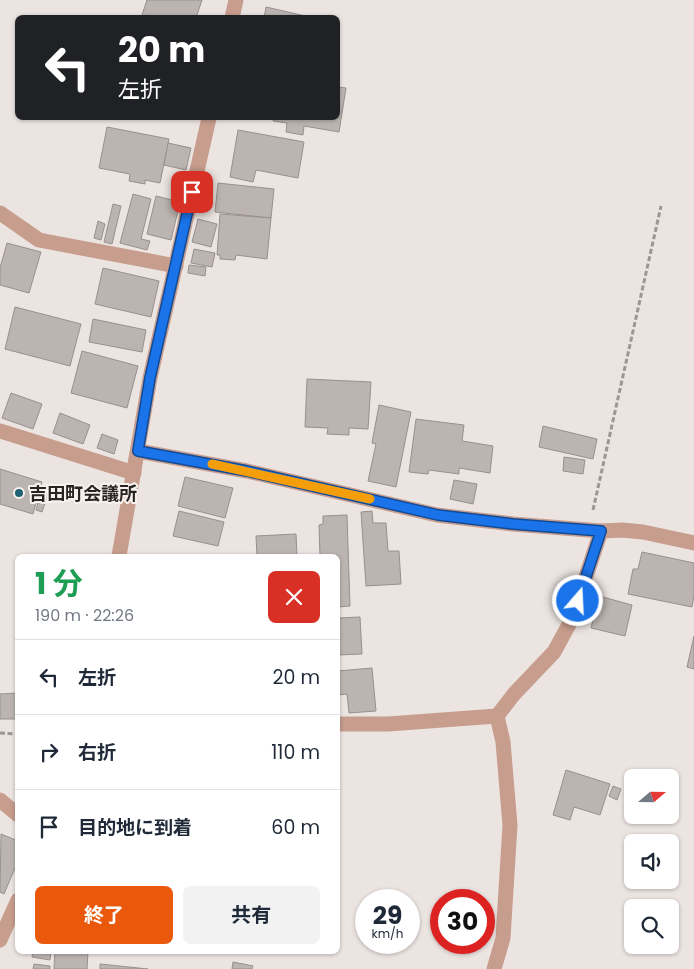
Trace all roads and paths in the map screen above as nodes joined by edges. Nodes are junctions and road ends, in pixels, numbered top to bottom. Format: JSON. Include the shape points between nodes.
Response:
{"nodes":[{"id":1,"x":236,"y":0,"type":"edge"},
{"id":2,"x":233,"y":15,"type":"edge"},
{"id":3,"x":209,"y":120,"type":"edge"},
{"id":4,"x":660,"y":206,"type":"dead end"},
{"id":5,"x":0,"y":213,"type":"edge"},
{"id":6,"x":176,"y":266,"type":"junction"},
{"id":7,"x":0,"y":431,"type":"edge"},
{"id":8,"x":138,"y":451,"type":"junction"},
{"id":9,"x":134,"y":473,"type":"junction"},
{"id":10,"x":595,"y":531,"type":"junction"},
{"id":11,"x":694,"y":543,"type":"edge"},
{"id":12,"x":119,"y":554,"type":"edge"},
{"id":13,"x":497,"y":716,"type":"junction"},
{"id":14,"x":340,"y":724,"type":"edge"},
{"id":15,"x":0,"y":733,"type":"edge"},
{"id":16,"x":15,"y":734,"type":"edge"},
{"id":17,"x":0,"y":800,"type":"edge"},
{"id":18,"x":15,"y":812,"type":"edge"},
{"id":19,"x":15,"y":907,"type":"edge"},
{"id":20,"x":0,"y":940,"type":"edge"},
{"id":21,"x":494,"y":969,"type":"edge"}],
"edges":[{"from":1,"to":2,"type":"street"},
{"from":3,"to":6,"type":"street"},
{"from":4,"to":10,"type":"path"},
{"from":5,"to":6,"type":"street","via":[[39,240]]},
{"from":6,"to":8,"type":"street","via":[[150,378]]},
{"from":7,"to":9,"type":"street"},
{"from":8,"to":9,"type":"street"},
{"from":8,"to":10,"type":"street","via":[[256,473],[438,515]]},
{"from":9,"to":12,"type":"street"},
{"from":10,"to":11,"type":"street","via":[[643,532]]},
{"from":10,"to":13,"type":"street","via":[[572,619],[554,652]]},
{"from":13,"to":14,"type":"street"},
{"from":13,"to":21,"type":"street","via":[[503,742],[510,825],[504,938]]},
{"from":15,"to":16,"type":"path"},
{"from":17,"to":18,"type":"street"},
{"from":19,"to":20,"type":"street"}]}
